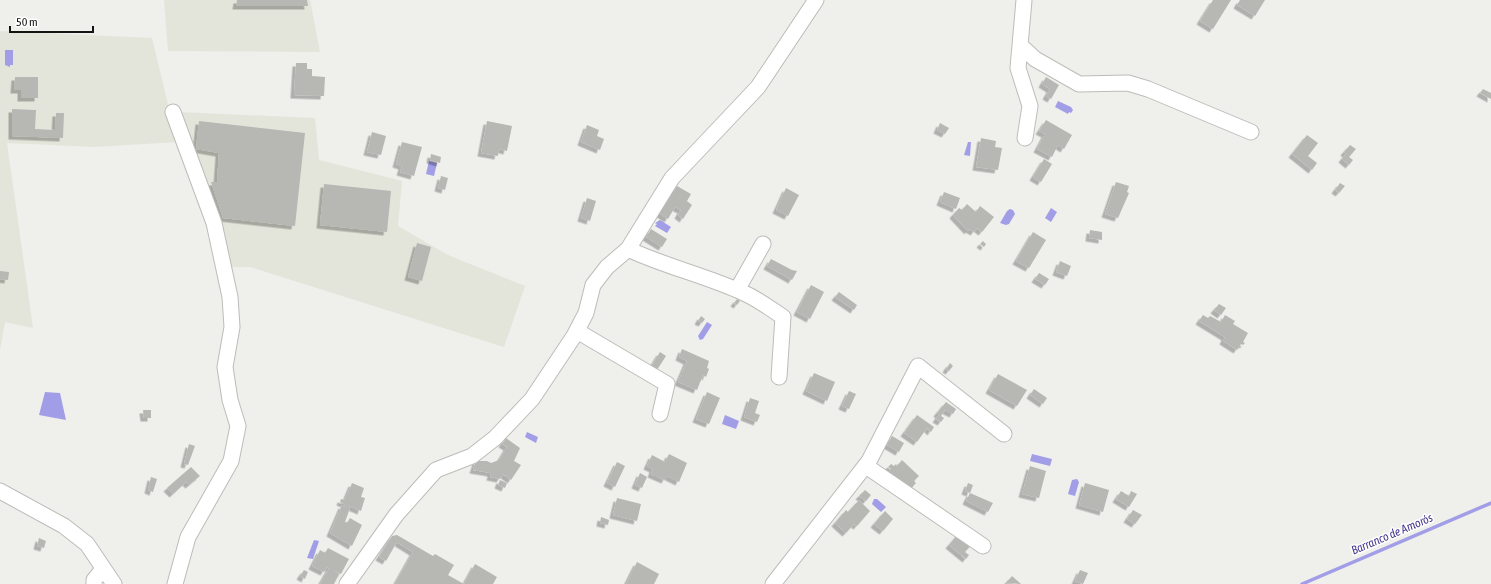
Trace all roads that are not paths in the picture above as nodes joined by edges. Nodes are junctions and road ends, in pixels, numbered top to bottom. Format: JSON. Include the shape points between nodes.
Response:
{"nodes":[{"id":1,"x":816,"y":0,"type":"edge"},
{"id":2,"x":1024,"y":0,"type":"edge"},
{"id":3,"x":1020,"y":45,"type":"junction"},
{"id":4,"x":173,"y":112,"type":"dead end"},
{"id":5,"x":1251,"y":132,"type":"dead end"},
{"id":6,"x":1025,"y":138,"type":"dead end"},
{"id":7,"x":763,"y":244,"type":"dead end"},
{"id":8,"x":628,"y":249,"type":"junction"},
{"id":9,"x":737,"y":290,"type":"junction"},
{"id":10,"x":577,"y":331,"type":"junction"},
{"id":11,"x":779,"y":377,"type":"dead end"},
{"id":12,"x":660,"y":414,"type":"dead end"},
{"id":13,"x":1004,"y":434,"type":"dead end"},
{"id":14,"x":866,"y":466,"type":"junction"},
{"id":15,"x":0,"y":491,"type":"edge"},
{"id":16,"x":983,"y":546,"type":"dead end"},
{"id":17,"x":103,"y":569,"type":"junction"},
{"id":18,"x":94,"y":584,"type":"edge"},
{"id":19,"x":114,"y":584,"type":"edge"},
{"id":20,"x":175,"y":584,"type":"edge"},
{"id":21,"x":347,"y":584,"type":"edge"},
{"id":22,"x":773,"y":584,"type":"edge"}],
"edges":[{"from":1,"to":8,"type":"street","via":[[758,87],[672,178]]},
{"from":2,"to":3,"type":"street"},
{"from":3,"to":5,"type":"street","via":[[1035,58],[1079,84],[1128,83]]},
{"from":3,"to":6,"type":"street","via":[[1018,68],[1030,106]]},
{"from":4,"to":20,"type":"street","via":[[214,223],[230,297],[232,327],[224,367],[238,426],[231,461],[188,537]]},
{"from":7,"to":9,"type":"street"},
{"from":8,"to":9,"type":"street"},
{"from":8,"to":10,"type":"street","via":[[607,267],[593,285],[586,313]]},
{"from":9,"to":11,"type":"street","via":[[783,317]]},
{"from":10,"to":12,"type":"street","via":[[667,384]]},
{"from":10,"to":21,"type":"street","via":[[532,399],[495,438],[472,456],[436,470],[396,515]]},
{"from":13,"to":14,"type":"street","via":[[918,366]]},
{"from":14,"to":16,"type":"street"},
{"from":14,"to":22,"type":"street"},
{"from":15,"to":17,"type":"street","via":[[64,526],[87,544]]},
{"from":17,"to":18,"type":"street","via":[[94,580]]},
{"from":17,"to":19,"type":"street"}]}
